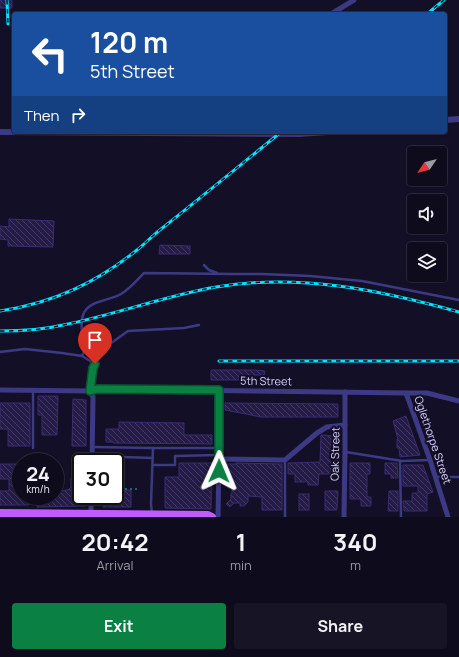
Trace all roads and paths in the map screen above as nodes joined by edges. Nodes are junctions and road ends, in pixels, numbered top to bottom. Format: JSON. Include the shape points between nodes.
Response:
{"nodes":[{"id":1,"x":354,"y":0,"type":"edge"},
{"id":2,"x":335,"y":12,"type":"edge"},
{"id":3,"x":459,"y":119,"type":"edge"},
{"id":4,"x":447,"y":120,"type":"edge"},
{"id":5,"x":0,"y":132,"type":"edge"},
{"id":6,"x":12,"y":132,"type":"edge"},
{"id":7,"x":204,"y":265,"type":"dead end"},
{"id":8,"x":222,"y":274,"type":"junction"},
{"id":9,"x":459,"y":300,"type":"edge"},
{"id":10,"x":199,"y":325,"type":"dead end"},
{"id":11,"x":0,"y":352,"type":"edge"},
{"id":12,"x":82,"y":356,"type":"junction"},
{"id":13,"x":95,"y":364,"type":"junction"},
{"id":14,"x":0,"y":390,"type":"edge"},
{"id":15,"x":33,"y":390,"type":"junction"},
{"id":16,"x":219,"y":390,"type":"junction"},
{"id":17,"x":90,"y":391,"type":"junction"},
{"id":18,"x":345,"y":392,"type":"junction"},
{"id":19,"x":406,"y":393,"type":"junction"},
{"id":20,"x":459,"y":401,"type":"edge"},
{"id":21,"x":345,"y":425,"type":"junction"},
{"id":22,"x":92,"y":447,"type":"junction"},
{"id":23,"x":33,"y":448,"type":"dead end"},
{"id":24,"x":153,"y":448,"type":"junction"},
{"id":25,"x":219,"y":448,"type":"junction"},
{"id":26,"x":345,"y":451,"type":"junction"},
{"id":27,"x":92,"y":453,"type":"edge"},
{"id":28,"x":219,"y":457,"type":"junction"},
{"id":29,"x":124,"y":458,"type":"edge"},
{"id":30,"x":153,"y":458,"type":"junction"},
{"id":31,"x":285,"y":460,"type":"junction"},
{"id":32,"x":430,"y":460,"type":"junction"},
{"id":33,"x":400,"y":461,"type":"junction"},
{"id":34,"x":153,"y":465,"type":"junction"},
{"id":35,"x":436,"y":477,"type":"junction"},
{"id":36,"x":459,"y":477,"type":"edge"},
{"id":37,"x":124,"y":489,"type":"edge"},
{"id":38,"x":140,"y":489,"type":"dead end"},
{"id":39,"x":0,"y":513,"type":"edge"},
{"id":40,"x":152,"y":514,"type":"junction"},
{"id":41,"x":91,"y":515,"type":"edge"},
{"id":42,"x":212,"y":517,"type":"edge"},
{"id":43,"x":218,"y":517,"type":"edge"},
{"id":44,"x":285,"y":517,"type":"edge"},
{"id":45,"x":344,"y":517,"type":"edge"},
{"id":46,"x":401,"y":517,"type":"edge"},
{"id":47,"x":448,"y":517,"type":"edge"}],
"edges":[{"from":1,"to":2,"type":"street"},
{"from":3,"to":4,"type":"street"},
{"from":5,"to":6,"type":"street"},
{"from":7,"to":8,"type":"lane","via":[[209,270]]},
{"from":8,"to":9,"type":"lane","via":[[310,276],[362,281]]},
{"from":8,"to":12,"type":"lane","via":[[144,273],[121,295],[92,304],[87,309],[82,321]]},
{"from":10,"to":13,"type":"lane","via":[[128,332],[107,346]]},
{"from":11,"to":12,"type":"lane","via":[[25,349]]},
{"from":12,"to":13,"type":"lane"},
{"from":13,"to":17,"type":"street"},
{"from":14,"to":15,"type":"street","name":"5th Street"},
{"from":15,"to":17,"type":"street","name":"5th Street"},
{"from":15,"to":23,"type":"lane"},
{"from":16,"to":17,"type":"street","name":"5th Street"},
{"from":16,"to":18,"type":"street","name":"5th Street"},
{"from":16,"to":25,"type":"street"},
{"from":17,"to":22,"type":"street","via":[[93,397]]},
{"from":18,"to":19,"type":"street","name":"5th Street"},
{"from":18,"to":21,"type":"street","name":"Oak Street"},
{"from":19,"to":20,"type":"street","name":"5th Street","via":[[427,393]]},
{"from":19,"to":32,"type":"street","name":"Oglethorpe Street"},
{"from":21,"to":26,"type":"street","name":"Oak Street"},
{"from":21,"to":31,"type":"street","via":[[327,427]]},
{"from":22,"to":24,"type":"lane"},
{"from":22,"to":27,"type":"street"},
{"from":24,"to":25,"type":"lane"},
{"from":24,"to":30,"type":"lane"},
{"from":25,"to":28,"type":"street"},
{"from":26,"to":33,"type":"lane"},
{"from":26,"to":45,"type":"street","name":"Oak Street"},
{"from":28,"to":31,"type":"street"},
{"from":28,"to":34,"type":"lane","via":[[175,456],[175,465]]},
{"from":28,"to":43,"type":"street"},
{"from":29,"to":30,"type":"lane"},
{"from":30,"to":34,"type":"lane"},
{"from":31,"to":44,"type":"lane"},
{"from":32,"to":33,"type":"lane"},
{"from":32,"to":35,"type":"street","name":"Oglethorpe Street"},
{"from":33,"to":46,"type":"lane"},
{"from":34,"to":40,"type":"lane"},
{"from":35,"to":36,"type":"lane"},
{"from":35,"to":47,"type":"street","name":"Oglethorpe Street"},
{"from":37,"to":38,"type":"path"},
{"from":39,"to":41,"type":"main road"},
{"from":40,"to":41,"type":"main road"},
{"from":40,"to":42,"type":"main road"}]}
